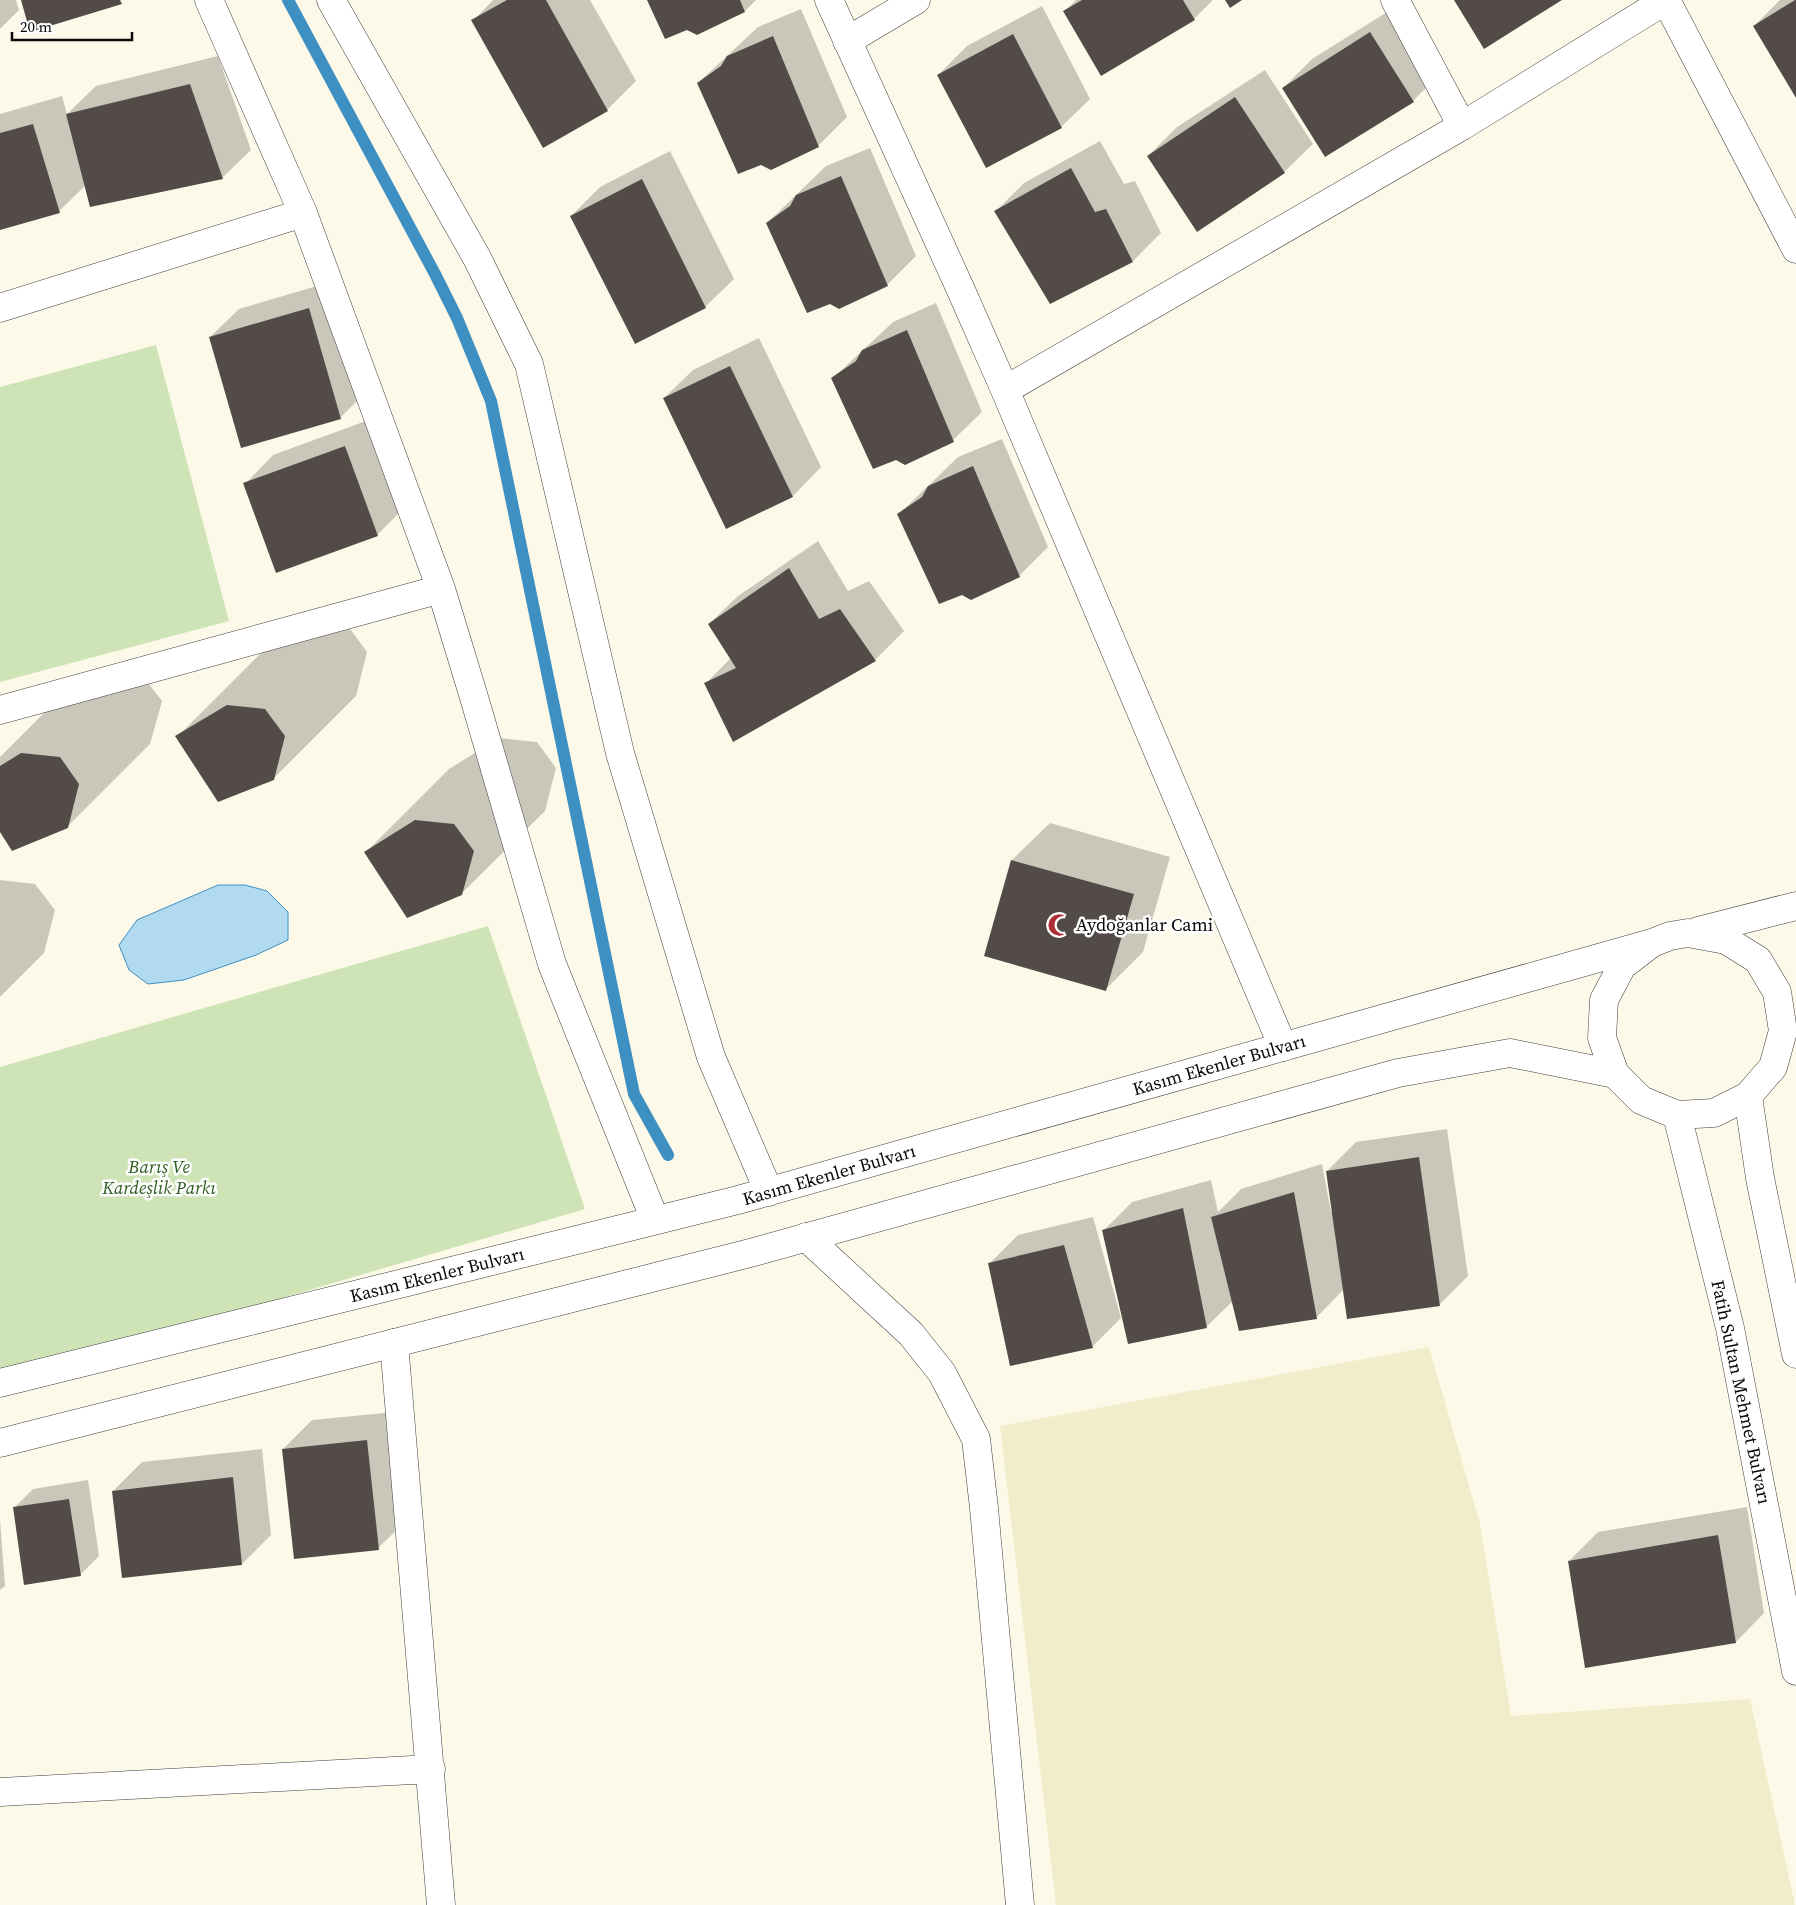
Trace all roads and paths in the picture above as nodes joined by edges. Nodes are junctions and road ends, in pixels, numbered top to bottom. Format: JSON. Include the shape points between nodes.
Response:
{"nodes":[{"id":1,"x":209,"y":0,"type":"edge"},
{"id":2,"x":331,"y":0,"type":"edge"},
{"id":3,"x":828,"y":0,"type":"edge"},
{"id":4,"x":916,"y":0,"type":"edge"},
{"id":5,"x":1395,"y":0,"type":"edge"},
{"id":6,"x":1666,"y":0,"type":"edge"},
{"id":7,"x":848,"y":41,"type":"junction"},
{"id":8,"x":1462,"y":126,"type":"junction"},
{"id":9,"x":303,"y":213,"type":"junction"},
{"id":10,"x":1796,"y":249,"type":"edge"},
{"id":11,"x":0,"y":308,"type":"edge"},
{"id":12,"x":1005,"y":390,"type":"junction"},
{"id":13,"x":441,"y":589,"type":"junction"},
{"id":14,"x":0,"y":710,"type":"edge"},
{"id":15,"x":1796,"y":906,"type":"edge"},
{"id":16,"x":1688,"y":933,"type":"junction"},
{"id":17,"x":1652,"y":943,"type":"junction"},
{"id":18,"x":1790,"y":1025,"type":"edge"},
{"id":19,"x":1283,"y":1047,"type":"junction"},
{"id":20,"x":1615,"y":1074,"type":"junction"},
{"id":21,"x":1748,"y":1096,"type":"junction"},
{"id":22,"x":1677,"y":1114,"type":"junction"},
{"id":23,"x":769,"y":1192,"type":"junction"},
{"id":24,"x":655,"y":1220,"type":"junction"},
{"id":25,"x":806,"y":1237,"type":"junction"},
{"id":26,"x":394,"y":1343,"type":"junction"},
{"id":27,"x":1796,"y":1354,"type":"edge"},
{"id":28,"x":0,"y":1383,"type":"edge"},
{"id":29,"x":0,"y":1443,"type":"edge"},
{"id":30,"x":1796,"y":1671,"type":"edge"},
{"id":31,"x":431,"y":1769,"type":"junction"},
{"id":32,"x":0,"y":1792,"type":"edge"},
{"id":33,"x":441,"y":1905,"type":"edge"},
{"id":34,"x":1020,"y":1905,"type":"edge"}],
"edges":[{"from":1,"to":9,"type":"street"},
{"from":2,"to":23,"type":"street","via":[[476,258],[529,364],[620,753],[711,1057]]},
{"from":3,"to":7,"type":"street"},
{"from":4,"to":7,"type":"street"},
{"from":5,"to":8,"type":"street"},
{"from":6,"to":8,"type":"street"},
{"from":6,"to":10,"type":"street"},
{"from":7,"to":12,"type":"street"},
{"from":8,"to":12,"type":"street"},
{"from":9,"to":11,"type":"street"},
{"from":9,"to":13,"type":"street"},
{"from":12,"to":19,"type":"street"},
{"from":13,"to":14,"type":"street"},
{"from":13,"to":24,"type":"street","via":[[552,964]]},
{"from":15,"to":16,"type":"street"},
{"from":16,"to":17,"type":"street","name":"Kasım Ekenler Bulvarı"},
{"from":16,"to":18,"type":"street","via":[[1726,940],[1758,960],[1778,992]]},
{"from":17,"to":19,"type":"street","name":"Kasım Ekenler Bulvarı"},
{"from":17,"to":20,"type":"street","via":[[1622,966],[1604,1000],[1602,1038]]},
{"from":18,"to":21,"type":"street","via":[[1773,1067]]},
{"from":19,"to":23,"type":"street","name":"Kasım Ekenler Bulvarı"},
{"from":20,"to":22,"type":"street","via":[[1641,1100]]},
{"from":20,"to":25,"type":"street","via":[[1510,1053],[1398,1073]]},
{"from":21,"to":22,"type":"street","via":[[1714,1113]]},
{"from":21,"to":27,"type":"street","via":[[1760,1178]]},
{"from":22,"to":30,"type":"street","name":"Fatih Sultan Mehmet Bulvarı","via":[[1730,1328]]},
{"from":23,"to":24,"type":"street","name":"Kasım Ekenler Bulvarı"},
{"from":24,"to":28,"type":"street","name":"Kasım Ekenler Bulvarı"},
{"from":25,"to":26,"type":"street"},
{"from":25,"to":34,"type":"street","via":[[910,1334],[942,1373],[976,1439]]},
{"from":26,"to":29,"type":"street"},
{"from":26,"to":31,"type":"street"},
{"from":31,"to":32,"type":"street"},
{"from":31,"to":33,"type":"street"}]}
